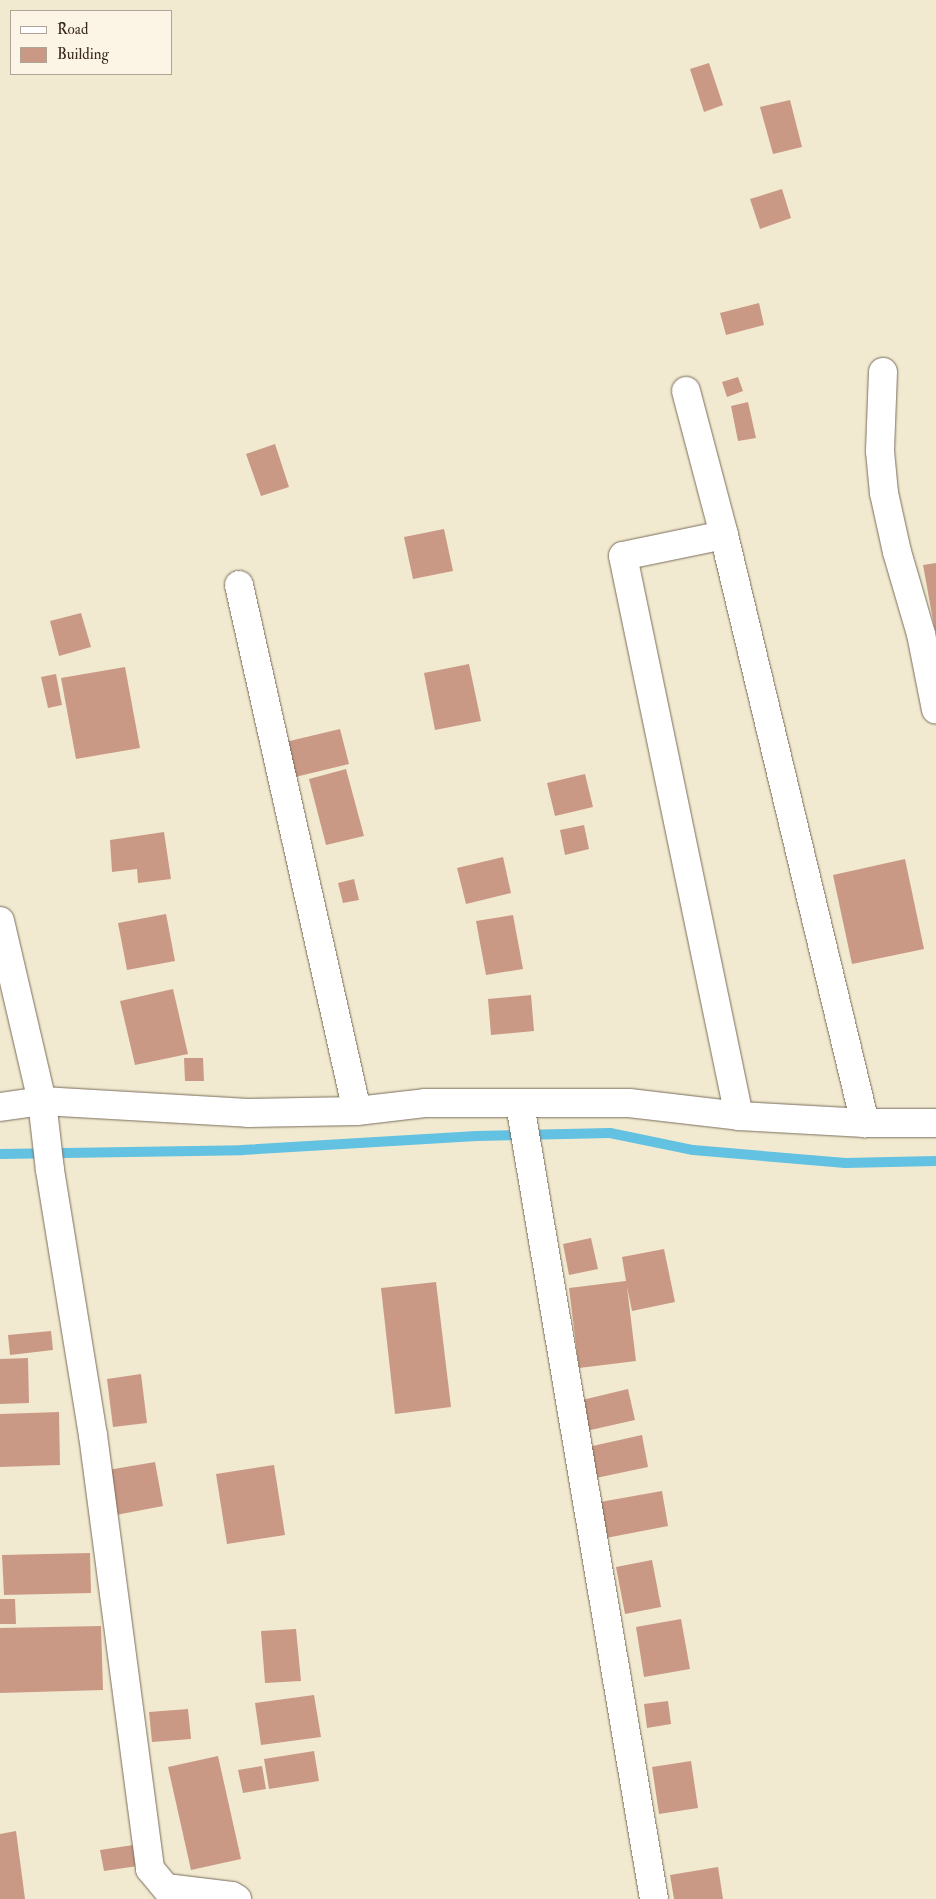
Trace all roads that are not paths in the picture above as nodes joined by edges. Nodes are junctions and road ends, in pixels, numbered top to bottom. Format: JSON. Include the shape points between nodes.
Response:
{"nodes":[{"id":1,"x":883,"y":372,"type":"dead end"},
{"id":2,"x":686,"y":391,"type":"dead end"},
{"id":3,"x":724,"y":535,"type":"junction"},
{"id":4,"x":240,"y":585,"type":"dead end"},
{"id":5,"x":936,"y":710,"type":"edge"},
{"id":6,"x":0,"y":921,"type":"edge"},
{"id":7,"x":42,"y":1101,"type":"junction"},
{"id":8,"x":0,"y":1107,"type":"edge"},
{"id":9,"x":521,"y":1110,"type":"junction"},
{"id":10,"x":358,"y":1111,"type":"junction"},
{"id":11,"x":739,"y":1116,"type":"junction"},
{"id":12,"x":865,"y":1123,"type":"junction"},
{"id":13,"x":936,"y":1123,"type":"edge"},
{"id":14,"x":237,"y":1899,"type":"edge"},
{"id":15,"x":654,"y":1899,"type":"edge"}],
"edges":[{"from":1,"to":5,"type":"street","via":[[880,452],[884,493],[921,634]]},
{"from":2,"to":3,"type":"street"},
{"from":3,"to":11,"type":"street","via":[[623,556]]},
{"from":3,"to":12,"type":"street"},
{"from":4,"to":10,"type":"street"},
{"from":6,"to":7,"type":"street"},
{"from":7,"to":8,"type":"street"},
{"from":7,"to":10,"type":"street","via":[[248,1113]]},
{"from":7,"to":14,"type":"street","via":[[50,1170],[93,1435],[150,1870],[166,1888]]},
{"from":9,"to":10,"type":"street","via":[[425,1103]]},
{"from":9,"to":11,"type":"street","via":[[629,1103]]},
{"from":9,"to":15,"type":"street"},
{"from":11,"to":12,"type":"street"},
{"from":12,"to":13,"type":"street"}]}
